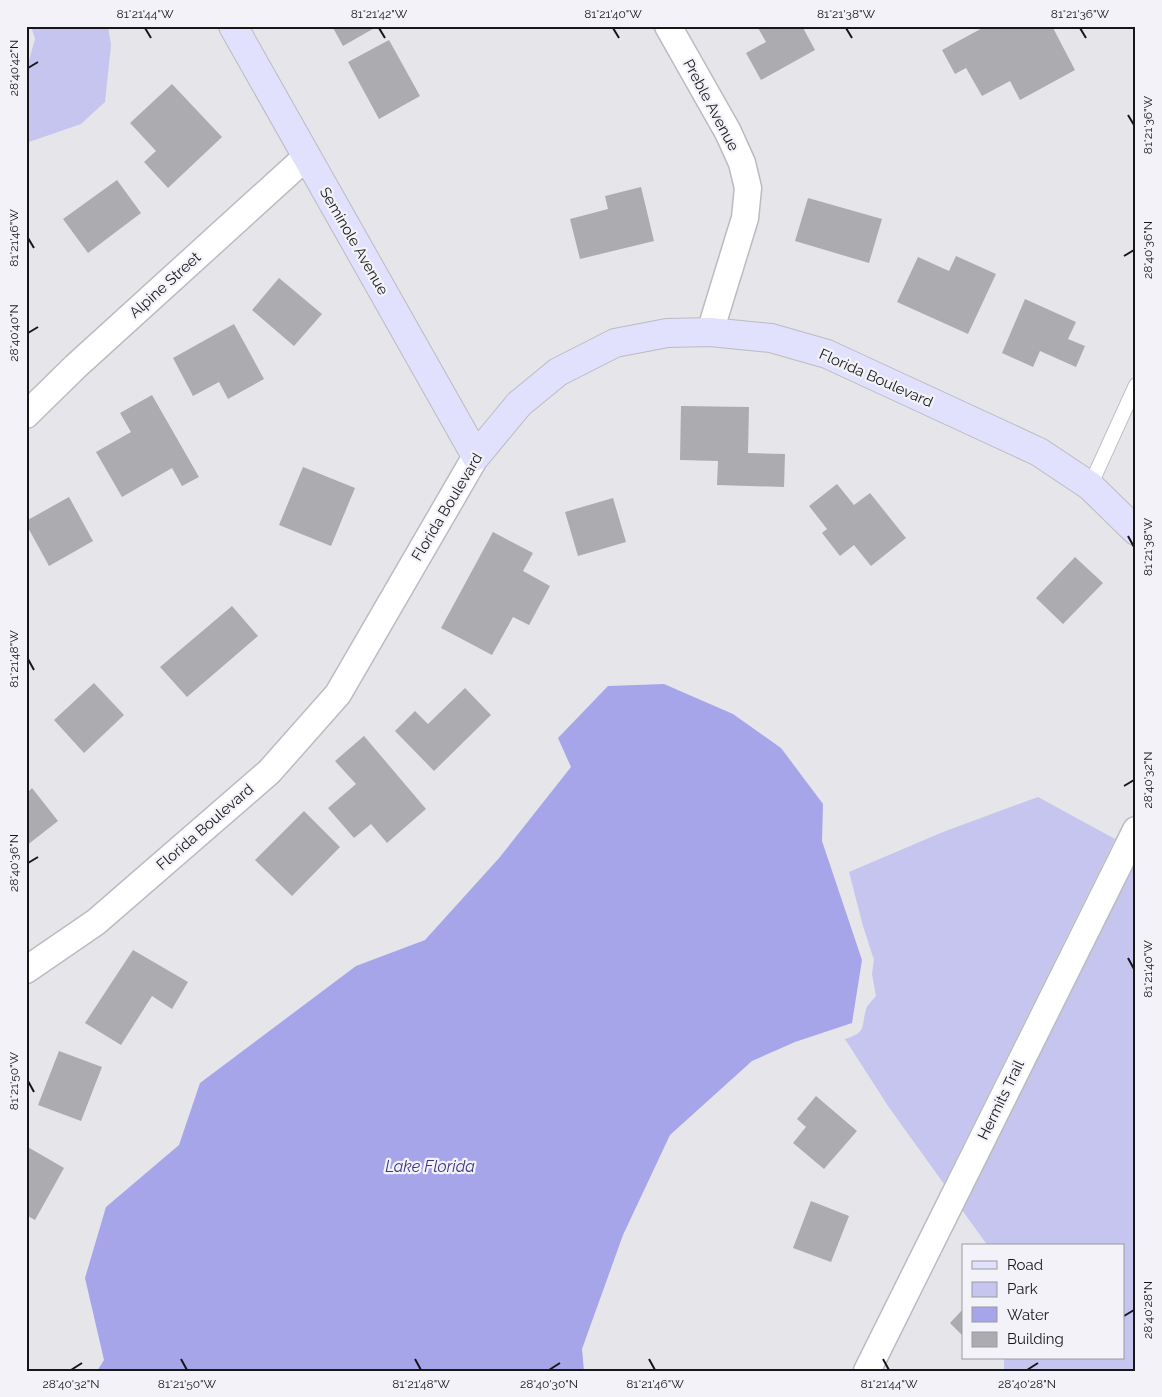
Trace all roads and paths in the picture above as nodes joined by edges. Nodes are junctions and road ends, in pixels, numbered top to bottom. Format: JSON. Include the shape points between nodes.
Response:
{"nodes":[{"id":1,"x":233,"y":26,"type":"edge"},
{"id":2,"x":668,"y":26,"type":"edge"},
{"id":3,"x":306,"y":157,"type":"junction"},
{"id":4,"x":710,"y":332,"type":"junction"},
{"id":5,"x":1136,"y":385,"type":"edge"},
{"id":6,"x":26,"y":415,"type":"edge"},
{"id":7,"x":476,"y":456,"type":"junction"},
{"id":8,"x":1090,"y":486,"type":"junction"},
{"id":9,"x":1136,"y":531,"type":"edge"},
{"id":10,"x":1136,"y":830,"type":"edge"},
{"id":11,"x":26,"y":970,"type":"edge"},
{"id":12,"x":867,"y":1371,"type":"edge"}],
"edges":[{"from":1,"to":3,"type":"street","name":"Seminole Avenue"},
{"from":2,"to":4,"type":"street","name":"Preble Avenue","via":[[728,132],[742,163],[748,188],[745,218]]},
{"from":3,"to":6,"type":"street","name":"Alpine Street"},
{"from":3,"to":7,"type":"street","name":"Seminole Avenue"},
{"from":4,"to":7,"type":"street","name":"Florida Boulevard","via":[[667,333],[616,343],[558,372],[519,404]]},
{"from":4,"to":8,"type":"street","name":"Florida Boulevard","via":[[771,338],[827,354],[1039,452]]},
{"from":5,"to":8,"type":"lane"},
{"from":7,"to":11,"type":"street","name":"Florida Boulevard","via":[[338,694],[269,772],[96,922]]},
{"from":8,"to":9,"type":"street","name":"Florida Boulevard"},
{"from":10,"to":12,"type":"street","name":"Hermits Trail"}]}
